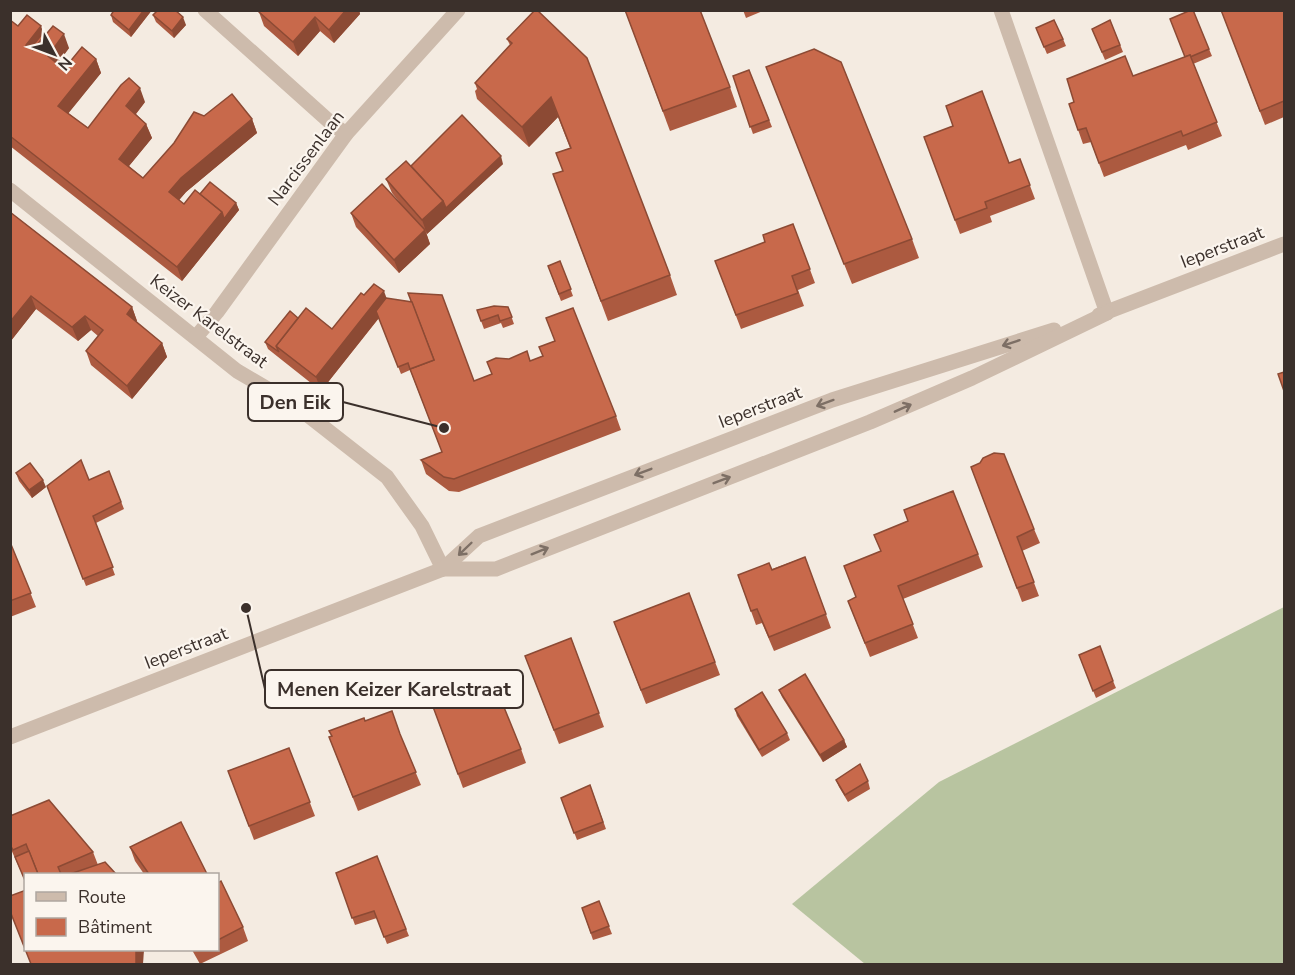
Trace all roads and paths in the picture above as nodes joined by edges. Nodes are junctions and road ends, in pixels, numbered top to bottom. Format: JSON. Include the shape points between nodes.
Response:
{"nodes":[{"id":1,"x":205,"y":10,"type":"edge"},
{"id":2,"x":458,"y":10,"type":"edge"},
{"id":3,"x":1001,"y":10,"type":"edge"},
{"id":4,"x":346,"y":134,"type":"junction"},
{"id":5,"x":10,"y":190,"type":"edge"},
{"id":6,"x":1284,"y":244,"type":"edge"},
{"id":7,"x":1107,"y":313,"type":"junction"},
{"id":8,"x":196,"y":337,"type":"junction"},
{"id":9,"x":443,"y":569,"type":"junction"},
{"id":10,"x":10,"y":737,"type":"edge"}],
"edges":[{"from":1,"to":4,"type":"street"},
{"from":2,"to":4,"type":"street","name":"Narcissenlaan"},
{"from":3,"to":7,"type":"street"},
{"from":4,"to":8,"type":"street","name":"Narcissenlaan"},
{"from":5,"to":8,"type":"street","name":"Keizer Karelstraat"},
{"from":6,"to":7,"type":"street","name":"Ieperstraat"},
{"from":7,"to":9,"type":"street","name":"Ieperstraat","one_way":true,"via":[[832,400],[543,511],[479,536]]},
{"from":9,"to":7,"type":"street","name":"Ieperstraat","one_way":true,"via":[[496,569],[870,422]]},
{"from":8,"to":9,"type":"street","name":"Keizer Karelstraat","via":[[237,370],[295,405],[387,477],[422,526]]},
{"from":9,"to":10,"type":"street","name":"Ieperstraat"}]}
